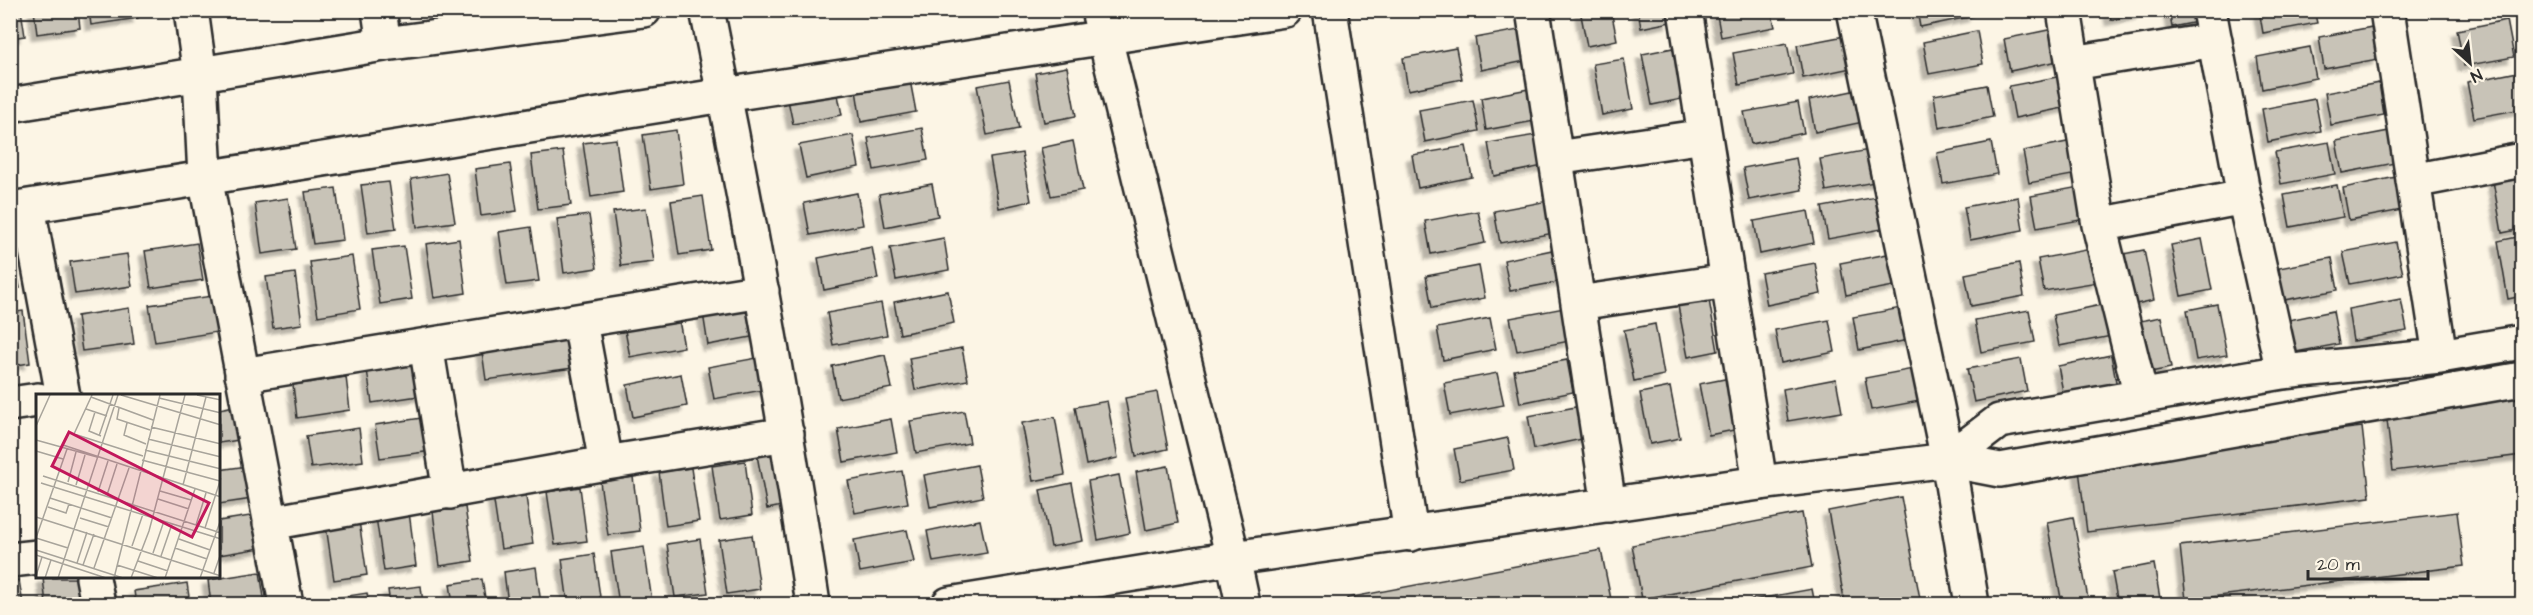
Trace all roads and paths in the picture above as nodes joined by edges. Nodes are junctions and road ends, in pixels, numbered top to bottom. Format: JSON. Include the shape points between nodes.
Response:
{"nodes":[{"id":1,"x":191,"y":10,"type":"edge"},
{"id":2,"x":379,"y":10,"type":"edge"},
{"id":3,"x":644,"y":10,"type":"edge"},
{"id":4,"x":707,"y":10,"type":"edge"},
{"id":5,"x":1285,"y":10,"type":"edge"},
{"id":6,"x":1330,"y":10,"type":"edge"},
{"id":7,"x":1533,"y":10,"type":"edge"},
{"id":8,"x":1685,"y":10,"type":"edge"},
{"id":9,"x":1854,"y":10,"type":"edge"},
{"id":10,"x":2064,"y":10,"type":"edge"},
{"id":11,"x":2387,"y":10,"type":"edge"},
{"id":12,"x":510,"y":18,"type":"edge"},
{"id":13,"x":1101,"y":25,"type":"edge"},
{"id":14,"x":2212,"y":25,"type":"edge"},
{"id":15,"x":384,"y":44,"type":"junction"},
{"id":16,"x":2073,"y":63,"type":"junction"},
{"id":17,"x":200,"y":75,"type":"junction"},
{"id":18,"x":724,"y":95,"type":"junction"},
{"id":19,"x":10,"y":105,"type":"edge"},
{"id":20,"x":1705,"y":136,"type":"junction"},
{"id":21,"x":1556,"y":158,"type":"junction"},
{"id":22,"x":2523,"y":160,"type":"edge"},
{"id":23,"x":205,"y":177,"type":"junction"},
{"id":24,"x":2414,"y":181,"type":"junction"},
{"id":25,"x":2244,"y":196,"type":"junction"},
{"id":26,"x":20,"y":208,"type":"edge"},
{"id":27,"x":2099,"y":225,"type":"junction"},
{"id":28,"x":1728,"y":281,"type":"junction"},
{"id":29,"x":762,"y":291,"type":"junction"},
{"id":30,"x":1578,"y":303,"type":"junction"},
{"id":31,"x":580,"y":322,"type":"junction"},
{"id":32,"x":2523,"y":342,"type":"edge"},
{"id":33,"x":426,"y":345,"type":"junction"},
{"id":34,"x":2440,"y":356,"type":"junction"},
{"id":35,"x":2283,"y":372,"type":"junction"},
{"id":36,"x":242,"y":375,"type":"junction"},
{"id":37,"x":2523,"y":379,"type":"edge"},
{"id":38,"x":63,"y":394,"type":"edge"},
{"id":39,"x":2141,"y":396,"type":"junction"},
{"id":40,"x":36,"y":400,"type":"edge"},
{"id":41,"x":10,"y":404,"type":"edge"},
{"id":42,"x":788,"y":434,"type":"junction"},
{"id":43,"x":1948,"y":460,"type":"junction"},
{"id":44,"x":606,"y":463,"type":"junction"},
{"id":45,"x":1760,"y":483,"type":"junction"},
{"id":46,"x":450,"y":492,"type":"junction"},
{"id":47,"x":1609,"y":505,"type":"junction"},
{"id":48,"x":270,"y":524,"type":"junction"},
{"id":49,"x":1411,"y":534,"type":"junction"},
{"id":50,"x":36,"y":557,"type":"edge"},
{"id":51,"x":1233,"y":558,"type":"junction"},
{"id":52,"x":10,"y":560,"type":"edge"},
{"id":53,"x":93,"y":579,"type":"edge"},
{"id":54,"x":98,"y":604,"type":"edge"},
{"id":55,"x":286,"y":604,"type":"edge"},
{"id":56,"x":813,"y":604,"type":"edge"},
{"id":57,"x":949,"y":604,"type":"edge"},
{"id":58,"x":1243,"y":604,"type":"edge"},
{"id":59,"x":1972,"y":604,"type":"edge"}],
"edges":[{"from":1,"to":17,"type":"street"},
{"from":2,"to":15,"type":"street"},
{"from":3,"to":12,"type":"street"},
{"from":4,"to":18,"type":"street"},
{"from":5,"to":13,"type":"street"},
{"from":6,"to":49,"type":"street"},
{"from":7,"to":21,"type":"street"},
{"from":8,"to":20,"type":"street"},
{"from":9,"to":43,"type":"street"},
{"from":10,"to":16,"type":"street"},
{"from":11,"to":24,"type":"street"},
{"from":12,"to":15,"type":"street"},
{"from":13,"to":18,"type":"street"},
{"from":13,"to":51,"type":"street"},
{"from":14,"to":16,"type":"street"},
{"from":14,"to":25,"type":"street"},
{"from":15,"to":17,"type":"street"},
{"from":16,"to":27,"type":"street"},
{"from":17,"to":19,"type":"street"},
{"from":17,"to":23,"type":"street"},
{"from":18,"to":23,"type":"street"},
{"from":18,"to":29,"type":"street"},
{"from":20,"to":21,"type":"street"},
{"from":20,"to":28,"type":"street"},
{"from":21,"to":30,"type":"street"},
{"from":22,"to":24,"type":"street"},
{"from":23,"to":26,"type":"street"},
{"from":23,"to":36,"type":"street"},
{"from":24,"to":34,"type":"street"},
{"from":25,"to":27,"type":"street"},
{"from":25,"to":35,"type":"street"},
{"from":26,"to":38,"type":"street"},
{"from":27,"to":39,"type":"street"},
{"from":28,"to":30,"type":"street"},
{"from":28,"to":45,"type":"street"},
{"from":29,"to":31,"type":"street"},
{"from":29,"to":42,"type":"street"},
{"from":30,"to":47,"type":"street"},
{"from":31,"to":33,"type":"street"},
{"from":31,"to":44,"type":"street"},
{"from":32,"to":34,"type":"street"},
{"from":33,"to":36,"type":"street"},
{"from":33,"to":46,"type":"street"},
{"from":34,"to":35,"type":"street"},
{"from":35,"to":39,"type":"street"},
{"from":36,"to":48,"type":"street"},
{"from":37,"to":43,"type":"street","via":[[2000,470]]},
{"from":39,"to":43,"type":"street","via":[[1999,421]]},
{"from":40,"to":41,"type":"street"},
{"from":42,"to":44,"type":"street"},
{"from":42,"to":56,"type":"street"},
{"from":43,"to":45,"type":"street"},
{"from":43,"to":59,"type":"street"},
{"from":44,"to":46,"type":"street"},
{"from":45,"to":47,"type":"street"},
{"from":46,"to":48,"type":"street"},
{"from":47,"to":49,"type":"street"},
{"from":48,"to":55,"type":"street"},
{"from":49,"to":51,"type":"street"},
{"from":50,"to":52,"type":"street"},
{"from":51,"to":57,"type":"street"},
{"from":51,"to":58,"type":"street"},
{"from":53,"to":54,"type":"street"}]}
